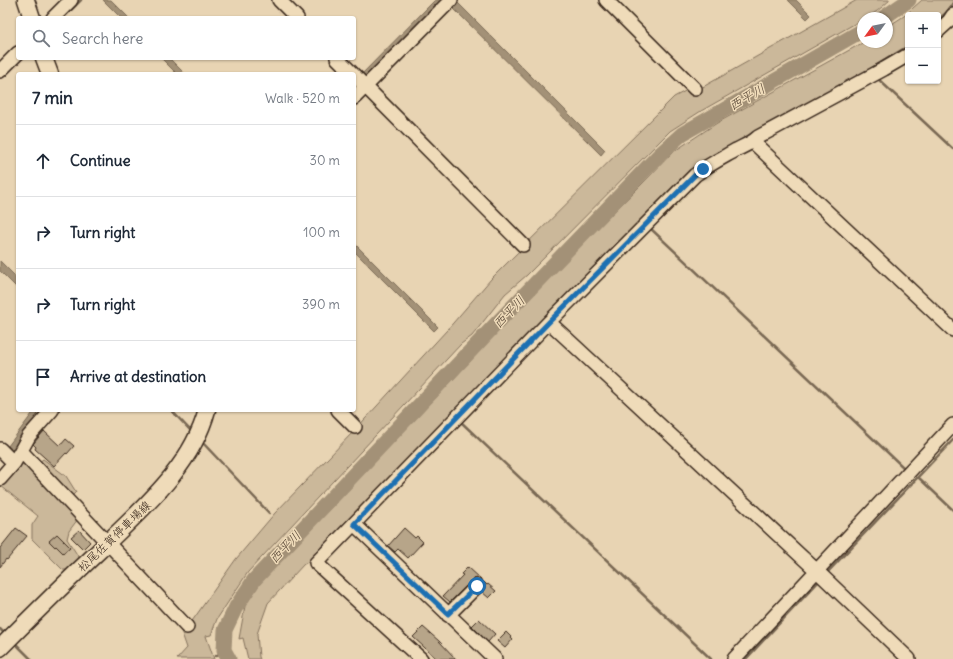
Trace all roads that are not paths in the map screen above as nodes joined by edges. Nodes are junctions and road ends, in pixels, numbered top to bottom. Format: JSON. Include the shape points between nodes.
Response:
{"nodes":[{"id":1,"x":26,"y":0,"type":"edge"},
{"id":2,"x":71,"y":0,"type":"edge"},
{"id":3,"x":279,"y":0,"type":"edge"},
{"id":4,"x":606,"y":0,"type":"edge"},
{"id":5,"x":448,"y":2,"type":"edge"},
{"id":6,"x":953,"y":15,"type":"edge"},
{"id":7,"x":31,"y":16,"type":"edge"},
{"id":8,"x":55,"y":16,"type":"edge"},
{"id":9,"x":295,"y":16,"type":"edge"},
{"id":10,"x":941,"y":28,"type":"edge"},
{"id":11,"x":16,"y":55,"type":"edge"},
{"id":12,"x":905,"y":56,"type":"edge"},
{"id":13,"x":45,"y":60,"type":"edge"},
{"id":14,"x":339,"y":60,"type":"edge"},
{"id":15,"x":0,"y":71,"type":"edge"},
{"id":16,"x":49,"y":72,"type":"edge"},
{"id":17,"x":351,"y":72,"type":"edge"},
{"id":18,"x":356,"y":77,"type":"edge"},
{"id":19,"x":366,"y":86,"type":"junction"},
{"id":20,"x":695,"y":89,"type":"dead end"},
{"id":21,"x":356,"y":96,"type":"edge"},
{"id":22,"x":753,"y":142,"type":"junction"},
{"id":23,"x":523,"y":245,"type":"dead end"},
{"id":24,"x":549,"y":322,"type":"junction"},
{"id":25,"x":953,"y":330,"type":"edge"},
{"id":26,"x":50,"y":412,"type":"edge"},
{"id":27,"x":206,"y":412,"type":"edge"},
{"id":28,"x":340,"y":412,"type":"edge"},
{"id":29,"x":953,"y":425,"type":"edge"},
{"id":30,"x":355,"y":427,"type":"dead end"},
{"id":31,"x":0,"y":449,"type":"edge"},
{"id":32,"x":21,"y":451,"type":"junction"},
{"id":33,"x":14,"y":463,"type":"junction"},
{"id":34,"x":0,"y":479,"type":"edge"},
{"id":35,"x":354,"y":524,"type":"junction"},
{"id":36,"x":107,"y":542,"type":"junction"},
{"id":37,"x":821,"y":575,"type":"junction"},
{"id":38,"x":477,"y":586,"type":"dead end"},
{"id":39,"x":448,"y":614,"type":"junction"},
{"id":40,"x":187,"y":627,"type":"dead end"},
{"id":41,"x":0,"y":648,"type":"edge"},
{"id":42,"x":421,"y":659,"type":"edge"},
{"id":43,"x":495,"y":659,"type":"edge"},
{"id":44,"x":734,"y":659,"type":"edge"},
{"id":45,"x":909,"y":659,"type":"edge"}],
"edges":[{"from":1,"to":7,"type":"main road"},
{"from":2,"to":8,"type":"street"},
{"from":3,"to":9,"type":"street"},
{"from":4,"to":20,"type":"street"},
{"from":5,"to":19,"type":"street"},
{"from":6,"to":10,"type":"street"},
{"from":11,"to":15,"type":"street"},
{"from":12,"to":22,"type":"street"},
{"from":13,"to":16,"type":"main road"},
{"from":14,"to":17,"type":"street"},
{"from":18,"to":19,"type":"street"},
{"from":19,"to":21,"type":"street"},
{"from":19,"to":23,"type":"street"},
{"from":22,"to":24,"type":"street","via":[[695,175]]},
{"from":22,"to":25,"type":"street"},
{"from":24,"to":35,"type":"street"},
{"from":24,"to":37,"type":"street"},
{"from":26,"to":32,"type":"street","via":[[29,436]]},
{"from":27,"to":36,"type":"main road","name":"松尾佐賀停車場線","via":[[198,436],[182,464],[152,499]]},
{"from":28,"to":30,"type":"street"},
{"from":29,"to":37,"type":"street"},
{"from":31,"to":33,"type":"street"},
{"from":32,"to":33,"type":"street"},
{"from":32,"to":36,"type":"street"},
{"from":33,"to":34,"type":"street"},
{"from":35,"to":39,"type":"street"},
{"from":35,"to":42,"type":"street","via":[[316,563]]},
{"from":36,"to":40,"type":"street"},
{"from":36,"to":41,"type":"main road","name":"松尾佐賀停車場線"},
{"from":37,"to":44,"type":"street"},
{"from":37,"to":45,"type":"street"},
{"from":38,"to":39,"type":"street"},
{"from":39,"to":43,"type":"street"}]}
